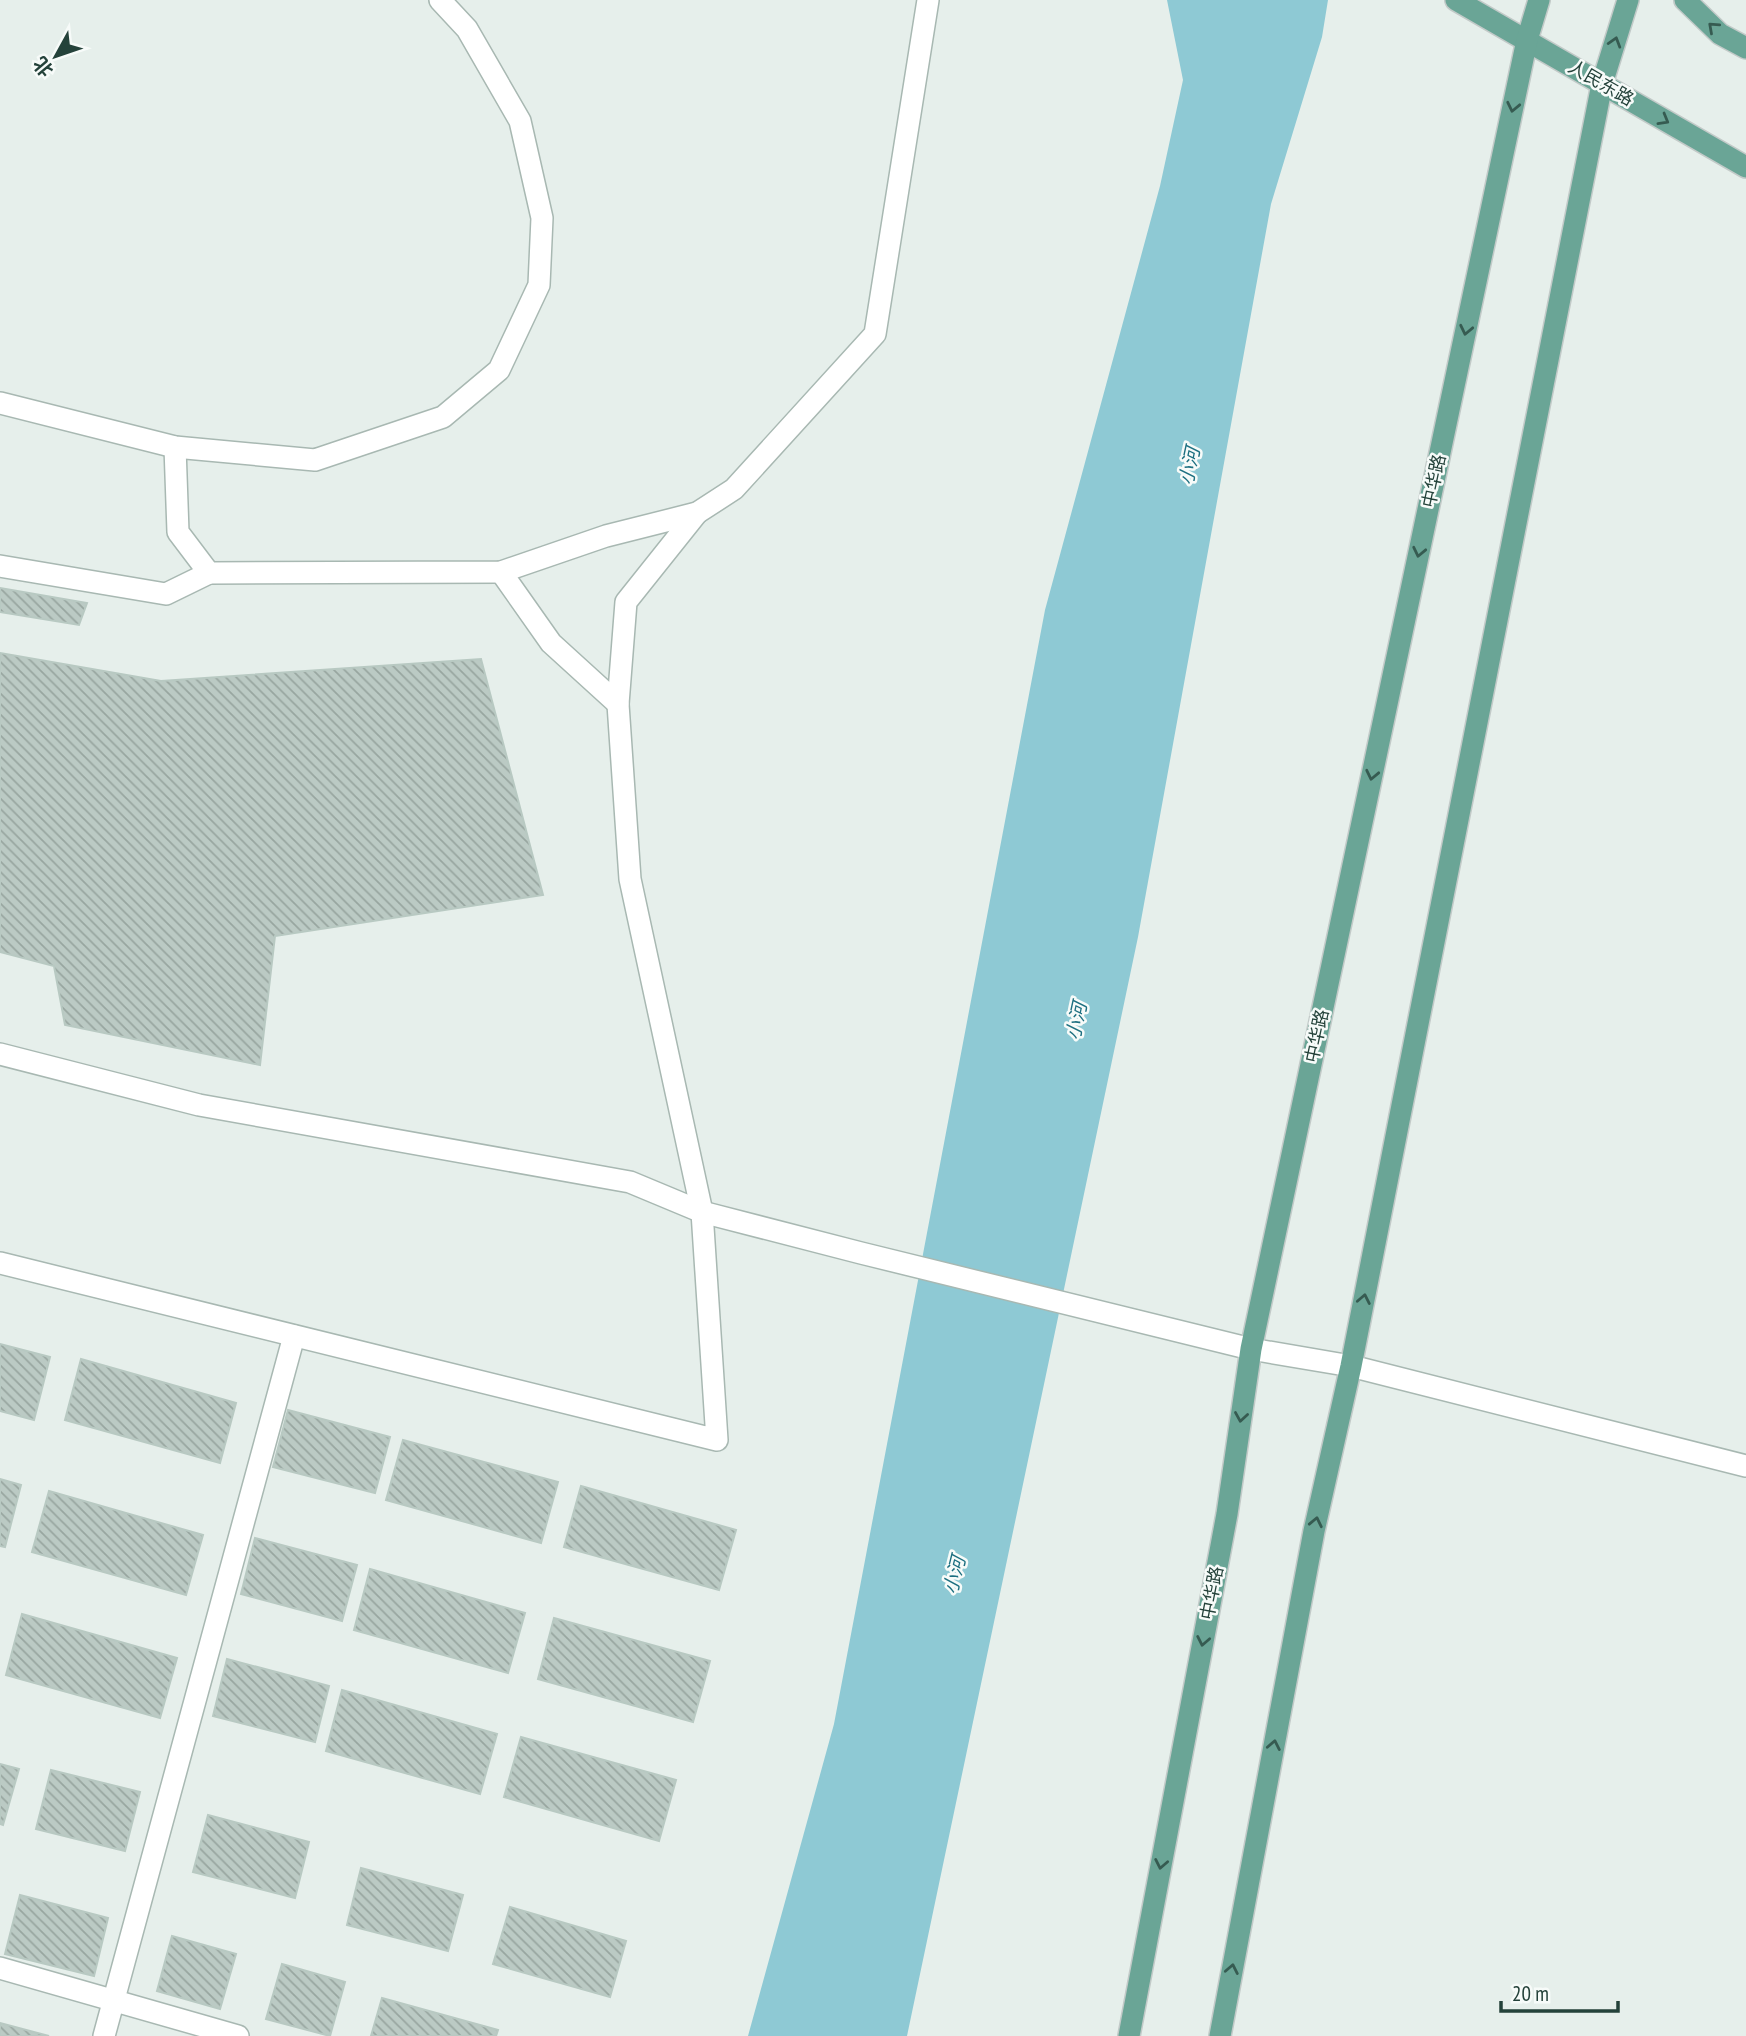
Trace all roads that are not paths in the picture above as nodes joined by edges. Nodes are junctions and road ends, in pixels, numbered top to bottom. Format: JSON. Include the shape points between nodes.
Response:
{"nodes":[{"id":1,"x":440,"y":0,"type":"edge"},
{"id":2,"x":928,"y":0,"type":"edge"},
{"id":3,"x":1456,"y":0,"type":"edge"},
{"id":4,"x":1539,"y":0,"type":"edge"},
{"id":5,"x":1628,"y":0,"type":"edge"},
{"id":6,"x":1685,"y":0,"type":"edge"},
{"id":7,"x":1527,"y":40,"type":"junction"},
{"id":8,"x":1746,"y":48,"type":"edge"},
{"id":9,"x":1602,"y":84,"type":"junction"},
{"id":10,"x":1746,"y":167,"type":"edge"},
{"id":11,"x":0,"y":403,"type":"edge"},
{"id":12,"x":174,"y":447,"type":"junction"},
{"id":13,"x":697,"y":513,"type":"junction"},
{"id":14,"x":0,"y":566,"type":"edge"},
{"id":15,"x":501,"y":572,"type":"junction"},
{"id":16,"x":209,"y":573,"type":"junction"},
{"id":17,"x":618,"y":704,"type":"junction"},
{"id":18,"x":0,"y":1054,"type":"edge"},
{"id":19,"x":702,"y":1212,"type":"junction"},
{"id":20,"x":0,"y":1263,"type":"edge"},
{"id":21,"x":294,"y":1336,"type":"junction"},
{"id":22,"x":1251,"y":1349,"type":"junction"},
{"id":23,"x":1351,"y":1366,"type":"junction"},
{"id":24,"x":1746,"y":1466,"type":"edge"},
{"id":25,"x":0,"y":1968,"type":"edge"},
{"id":26,"x":114,"y":2000,"type":"junction"},
{"id":27,"x":104,"y":2036,"type":"edge"},
{"id":28,"x":238,"y":2036,"type":"edge"},
{"id":29,"x":1129,"y":2036,"type":"edge"},
{"id":30,"x":1220,"y":2036,"type":"edge"}],
"edges":[{"from":1,"to":12,"type":"street","via":[[467,29],[520,121],[542,218],[538,285],[499,370],[443,417],[315,460]]},
{"from":2,"to":13,"type":"street","via":[[875,334],[734,489]]},
{"from":3,"to":7,"type":"main road","name":"人民东路"},
{"from":4,"to":7,"type":"main road","name":"中华路"},
{"from":9,"to":5,"type":"main road","one_way":true},
{"from":8,"to":6,"type":"main road","one_way":true,"via":[[1720,34]]},
{"from":7,"to":9,"type":"main road","name":"人民东路"},
{"from":7,"to":22,"type":"main road","name":"中华路","one_way":true},
{"from":9,"to":10,"type":"main road","name":"人民东路","one_way":true},
{"from":23,"to":9,"type":"main road","one_way":true},
{"from":11,"to":12,"type":"street"},
{"from":12,"to":16,"type":"street","via":[[178,532]]},
{"from":13,"to":15,"type":"street","via":[[606,536]]},
{"from":13,"to":17,"type":"street","via":[[626,602]]},
{"from":14,"to":16,"type":"street","via":[[166,594]]},
{"from":15,"to":16,"type":"street"},
{"from":15,"to":17,"type":"street","via":[[551,643]]},
{"from":17,"to":19,"type":"street","via":[[630,879]]},
{"from":18,"to":19,"type":"street","via":[[199,1104],[630,1182]]},
{"from":19,"to":21,"type":"street","via":[[717,1440]]},
{"from":19,"to":22,"type":"street"},
{"from":20,"to":21,"type":"street"},
{"from":21,"to":26,"type":"street"},
{"from":22,"to":23,"type":"street"},
{"from":22,"to":29,"type":"main road","name":"中华路","one_way":true,"via":[[1227,1514]]},
{"from":23,"to":24,"type":"street"},
{"from":30,"to":23,"type":"main road","one_way":true,"via":[[1314,1531]]},
{"from":25,"to":26,"type":"street"},
{"from":26,"to":27,"type":"street"},
{"from":26,"to":28,"type":"street"}]}
